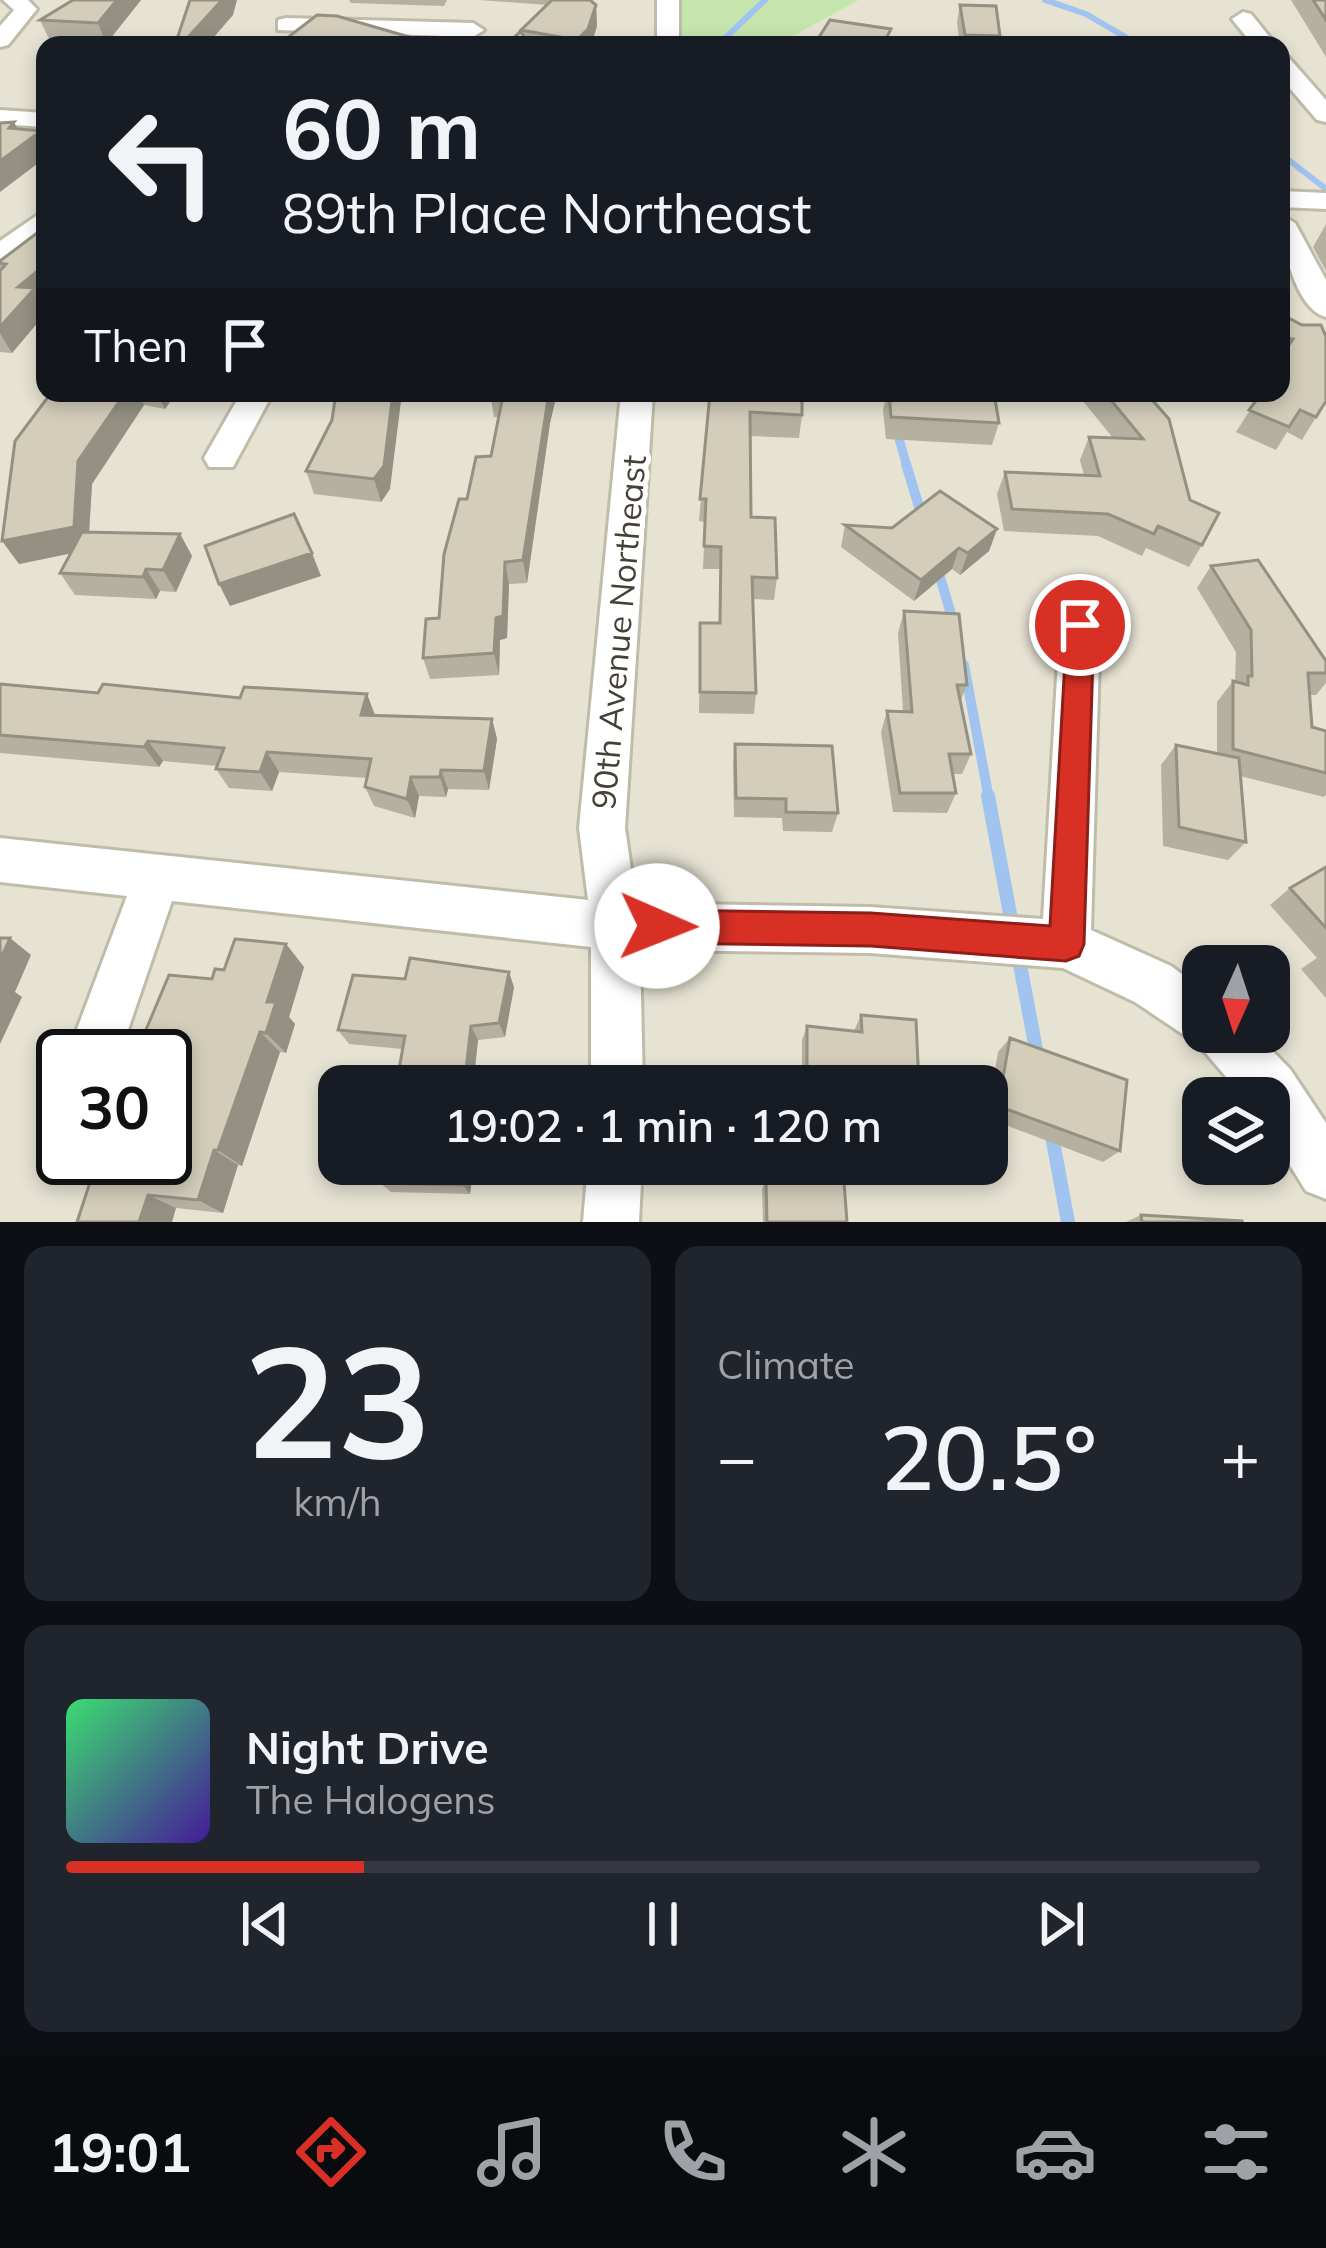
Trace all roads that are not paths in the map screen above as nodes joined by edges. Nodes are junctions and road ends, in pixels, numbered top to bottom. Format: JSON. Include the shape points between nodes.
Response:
{"nodes":[{"id":1,"x":288,"y":0,"type":"edge"},
{"id":2,"x":668,"y":0,"type":"edge"},
{"id":3,"x":16,"y":1,"type":"edge"},
{"id":4,"x":1243,"y":20,"type":"dead end"},
{"id":5,"x":286,"y":26,"type":"junction"},
{"id":6,"x":473,"y":30,"type":"dead end"},
{"id":7,"x":274,"y":36,"type":"edge"},
{"id":8,"x":668,"y":36,"type":"edge"},
{"id":9,"x":1257,"y":36,"type":"edge"},
{"id":10,"x":0,"y":40,"type":"edge"},
{"id":11,"x":1290,"y":74,"type":"edge"},
{"id":12,"x":1326,"y":116,"type":"edge"},
{"id":13,"x":0,"y":117,"type":"edge"},
{"id":14,"x":36,"y":119,"type":"edge"},
{"id":15,"x":1290,"y":199,"type":"edge"},
{"id":16,"x":1321,"y":201,"type":"edge"},
{"id":17,"x":36,"y":225,"type":"edge"},
{"id":18,"x":1290,"y":240,"type":"edge"},
{"id":19,"x":0,"y":255,"type":"edge"},
{"id":20,"x":1326,"y":308,"type":"edge"},
{"id":21,"x":252,"y":402,"type":"edge"},
{"id":22,"x":636,"y":402,"type":"edge"},
{"id":23,"x":220,"y":458,"type":"dead end"},
{"id":24,"x":1080,"y":625,"type":"dead end"},
{"id":25,"x":0,"y":860,"type":"edge"},
{"id":26,"x":158,"y":875,"type":"junction"},
{"id":27,"x":614,"y":926,"type":"junction"},
{"id":28,"x":1066,"y":944,"type":"junction"},
{"id":29,"x":1182,"y":1005,"type":"edge"},
{"id":30,"x":103,"y":1029,"type":"edge"},
{"id":31,"x":1238,"y":1053,"type":"edge"},
{"id":32,"x":617,"y":1065,"type":"edge"},
{"id":33,"x":1326,"y":1171,"type":"edge"},
{"id":34,"x":614,"y":1185,"type":"edge"},
{"id":35,"x":611,"y":1222,"type":"edge"}],
"edges":[{"from":1,"to":5,"type":"street"},
{"from":2,"to":8,"type":"street"},
{"from":3,"to":10,"type":"street","via":[[26,9]]},
{"from":4,"to":9,"type":"street"},
{"from":5,"to":6,"type":"street"},
{"from":5,"to":7,"type":"street"},
{"from":11,"to":12,"type":"street"},
{"from":13,"to":14,"type":"street"},
{"from":15,"to":16,"type":"street"},
{"from":17,"to":19,"type":"street"},
{"from":18,"to":20,"type":"street"},
{"from":21,"to":23,"type":"street"},
{"from":22,"to":27,"type":"street","name":"90th Avenue Northeast","via":[[602,828]]},
{"from":24,"to":28,"type":"street"},
{"from":25,"to":26,"type":"street"},
{"from":26,"to":27,"type":"street"},
{"from":26,"to":30,"type":"street"},
{"from":27,"to":28,"type":"street","via":[[871,930]]},
{"from":27,"to":32,"type":"street","name":"90th Avenue Northeast"},
{"from":28,"to":29,"type":"street"},
{"from":31,"to":33,"type":"street"},
{"from":34,"to":35,"type":"street"}]}
